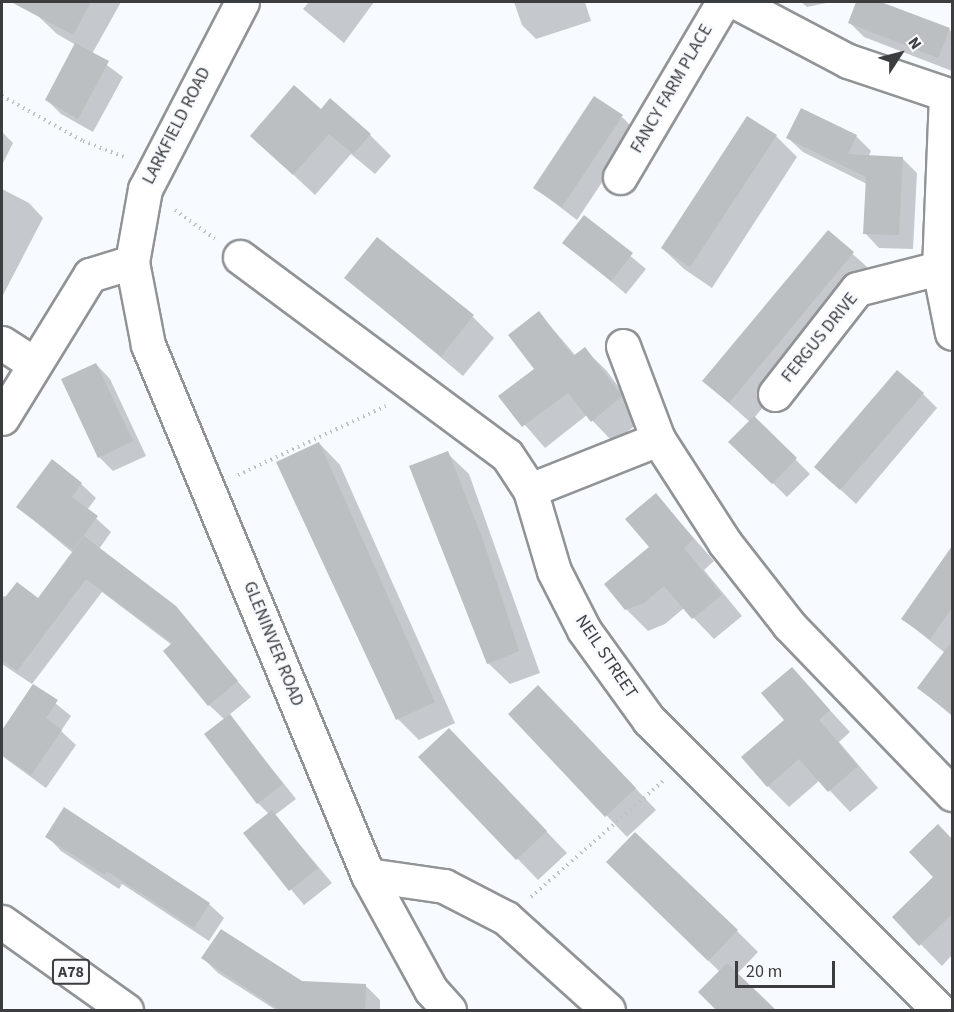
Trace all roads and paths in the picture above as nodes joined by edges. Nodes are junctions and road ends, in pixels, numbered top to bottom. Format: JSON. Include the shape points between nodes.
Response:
{"nodes":[{"id":1,"x":242,"y":2,"type":"edge"},
{"id":2,"x":723,"y":2,"type":"edge"},
{"id":3,"x":736,"y":2,"type":"edge"},
{"id":4,"x":2,"y":96,"type":"edge"},
{"id":5,"x":949,"y":96,"type":"edge"},
{"id":6,"x":620,"y":177,"type":"dead end"},
{"id":7,"x":150,"y":179,"type":"junction"},
{"id":8,"x":240,"y":257,"type":"joint"},
{"id":9,"x":132,"y":262,"type":"junction"},
{"id":10,"x":939,"y":268,"type":"junction"},
{"id":11,"x":952,"y":333,"type":"edge"},
{"id":12,"x":2,"y":343,"type":"edge"},
{"id":13,"x":623,"y":346,"type":"dead end"},
{"id":14,"x":33,"y":363,"type":"junction"},
{"id":15,"x":420,"y":390,"type":"junction"},
{"id":16,"x":775,"y":394,"type":"dead end"},
{"id":17,"x":2,"y":418,"type":"edge"},
{"id":18,"x":658,"y":439,"type":"junction"},
{"id":19,"x":209,"y":488,"type":"junction"},
{"id":20,"x":530,"y":490,"type":"junction"},
{"id":21,"x":688,"y":759,"type":"junction"},
{"id":22,"x":952,"y":794,"type":"edge"},
{"id":23,"x":368,"y":875,"type":"junction"},
{"id":24,"x":507,"y":918,"type":"junction"},
{"id":25,"x":2,"y":922,"type":"edge"},
{"id":26,"x":126,"y":1011,"type":"edge"},
{"id":27,"x":449,"y":1011,"type":"edge"},
{"id":28,"x":609,"y":1011,"type":"edge"},
{"id":29,"x":939,"y":1011,"type":"edge"}],
"edges":[{"from":1,"to":7,"type":"main road","name":"LARKFIELD ROAD"},
{"from":2,"to":6,"type":"main road","name":"FANCY FARM PLACE"},
{"from":3,"to":5,"type":"main road","via":[[848,61]]},
{"from":4,"to":7,"type":"path"},
{"from":5,"to":10,"type":"main road"},
{"from":7,"to":8,"type":"path"},
{"from":7,"to":9,"type":"main road","name":"LARKFIELD ROAD"},
{"from":8,"to":15,"type":"main road","name":"NEIL STREET"},
{"from":9,"to":14,"type":"main road","via":[[90,274]]},
{"from":9,"to":19,"type":"main road","name":"GLENINVER ROAD","via":[[148,345]]},
{"from":10,"to":11,"type":"main road"},
{"from":10,"to":16,"type":"main road","name":"FERGUS DRIVE","via":[[856,289]]},
{"from":12,"to":14,"type":"main road"},
{"from":13,"to":18,"type":"main road"},
{"from":14,"to":17,"type":"main road"},
{"from":15,"to":19,"type":"path"},
{"from":15,"to":20,"type":"main road","name":"NEIL STREET","via":[[507,455]]},
{"from":18,"to":20,"type":"main road"},
{"from":18,"to":22,"type":"main road","via":[[725,543],[789,625]]},
{"from":19,"to":23,"type":"main road","name":"GLENINVER ROAD"},
{"from":20,"to":21,"type":"main road","name":"NEIL STREET","via":[[554,571],[584,630],[649,720]]},
{"from":21,"to":24,"type":"path"},
{"from":21,"to":29,"type":"main road","name":"NEIL STREET"},
{"from":23,"to":24,"type":"main road","via":[[444,886]]},
{"from":23,"to":27,"type":"main road","name":"GLENINVER ROAD","via":[[431,990]]},
{"from":24,"to":28,"type":"main road"},
{"from":25,"to":26,"type":"main road","number":"A78"}]}
